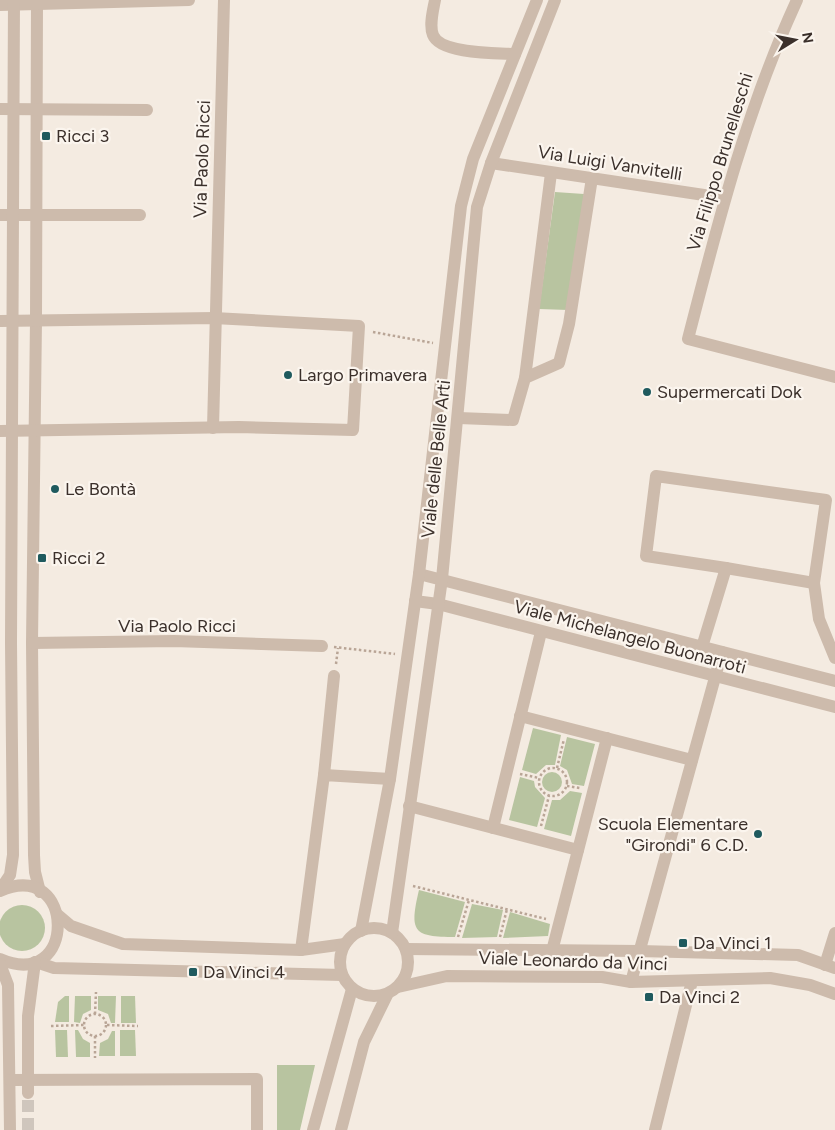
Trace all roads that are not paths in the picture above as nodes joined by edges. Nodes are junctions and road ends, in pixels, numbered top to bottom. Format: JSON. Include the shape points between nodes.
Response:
{"nodes":[{"id":1,"x":190,"y":0,"type":"edge"},
{"id":2,"x":224,"y":0,"type":"edge"},
{"id":3,"x":435,"y":0,"type":"edge"},
{"id":4,"x":537,"y":0,"type":"edge"},
{"id":5,"x":555,"y":0,"type":"edge"},
{"id":6,"x":797,"y":0,"type":"edge"},
{"id":7,"x":14,"y":2,"type":"edge"},
{"id":8,"x":36,"y":2,"type":"edge"},
{"id":9,"x":0,"y":5,"type":"edge"},
{"id":10,"x":515,"y":54,"type":"junction"},
{"id":11,"x":6,"y":109,"type":"edge"},
{"id":12,"x":37,"y":110,"type":"junction"},
{"id":13,"x":148,"y":110,"type":"dead end"},
{"id":14,"x":491,"y":164,"type":"junction"},
{"id":15,"x":551,"y":173,"type":"junction"},
{"id":16,"x":592,"y":178,"type":"junction"},
{"id":17,"x":724,"y":198,"type":"junction"},
{"id":18,"x":6,"y":215,"type":"edge"},
{"id":19,"x":140,"y":215,"type":"dead end"},
{"id":20,"x":36,"y":216,"type":"junction"},
{"id":21,"x":214,"y":318,"type":"junction"},
{"id":22,"x":36,"y":320,"type":"junction"},
{"id":23,"x":6,"y":321,"type":"edge"},
{"id":24,"x":835,"y":377,"type":"edge"},
{"id":25,"x":525,"y":378,"type":"junction"},
{"id":26,"x":458,"y":418,"type":"junction"},
{"id":27,"x":213,"y":428,"type":"junction"},
{"id":28,"x":6,"y":431,"type":"edge"},
{"id":29,"x":35,"y":431,"type":"junction"},
{"id":30,"x":6,"y":548,"type":"edge"},
{"id":31,"x":726,"y":568,"type":"junction"},
{"id":32,"x":419,"y":574,"type":"junction"},
{"id":33,"x":442,"y":579,"type":"junction"},
{"id":34,"x":814,"y":583,"type":"junction"},
{"id":35,"x":415,"y":601,"type":"junction"},
{"id":36,"x":438,"y":604,"type":"junction"},
{"id":37,"x":540,"y":632,"type":"junction"},
{"id":38,"x":32,"y":643,"type":"junction"},
{"id":39,"x":322,"y":646,"type":"road end"},
{"id":40,"x":702,"y":647,"type":"junction"},
{"id":41,"x":722,"y":652,"type":"junction"},
{"id":42,"x":835,"y":658,"type":"edge"},
{"id":43,"x":334,"y":676,"type":"dead end"},
{"id":44,"x":715,"y":677,"type":"junction"},
{"id":45,"x":835,"y":681,"type":"edge"},
{"id":46,"x":835,"y":707,"type":"edge"},
{"id":47,"x":520,"y":716,"type":"junction"},
{"id":48,"x":607,"y":738,"type":"junction"},
{"id":49,"x":692,"y":760,"type":"junction"},
{"id":50,"x":324,"y":774,"type":"junction"},
{"id":51,"x":390,"y":779,"type":"junction"},
{"id":52,"x":409,"y":806,"type":"junction"},
{"id":53,"x":493,"y":828,"type":"junction"},
{"id":54,"x":578,"y":850,"type":"junction"},
{"id":55,"x":0,"y":891,"type":"edge"},
{"id":56,"x":40,"y":892,"type":"junction"},
{"id":57,"x":58,"y":915,"type":"junction"},
{"id":58,"x":361,"y":930,"type":"junction"},
{"id":59,"x":392,"y":933,"type":"junction"},
{"id":60,"x":834,"y":933,"type":"edge"},
{"id":61,"x":345,"y":944,"type":"junction"},
{"id":62,"x":406,"y":949,"type":"junction"},
{"id":63,"x":301,"y":950,"type":"junction"},
{"id":64,"x":552,"y":951,"type":"junction"},
{"id":65,"x":640,"y":951,"type":"junction"},
{"id":66,"x":0,"y":959,"type":"edge"},
{"id":67,"x":36,"y":962,"type":"junction"},
{"id":68,"x":0,"y":964,"type":"edge"},
{"id":69,"x":830,"y":967,"type":"edge"},
{"id":70,"x":342,"y":975,"type":"junction"},
{"id":71,"x":692,"y":981,"type":"junction"},
{"id":72,"x":631,"y":982,"type":"junction"},
{"id":73,"x":398,"y":987,"type":"junction"},
{"id":74,"x":352,"y":989,"type":"junction"},
{"id":75,"x":835,"y":994,"type":"edge"},
{"id":76,"x":387,"y":995,"type":"junction"},
{"id":77,"x":7,"y":1086,"type":"edge"},
{"id":78,"x":28,"y":1087,"type":"junction"},
{"id":79,"x":10,"y":1130,"type":"edge"},
{"id":80,"x":257,"y":1130,"type":"edge"},
{"id":81,"x":313,"y":1130,"type":"edge"},
{"id":82,"x":341,"y":1130,"type":"edge"},
{"id":83,"x":655,"y":1130,"type":"edge"}],
"edges":[{"from":1,"to":8,"type":"street"},
{"from":2,"to":21,"type":"street","name":"Via Paolo Ricci"},
{"from":3,"to":10,"type":"street","via":[[432,28],[440,44],[453,49]]},
{"from":4,"to":10,"type":"street","name":"Viale delle Belle Arti"},
{"from":5,"to":14,"type":"street","name":"Viale delle Belle Arti"},
{"from":6,"to":17,"type":"street","name":"Via Filippo Brunelleschi","via":[[768,68]]},
{"from":7,"to":8,"type":"street"},
{"from":7,"to":9,"type":"street"},
{"from":7,"to":11,"type":"street"},
{"from":8,"to":12,"type":"street"},
{"from":10,"to":32,"type":"street","name":"Viale delle Belle Arti","via":[[473,159],[461,206]]},
{"from":11,"to":12,"type":"street"},
{"from":11,"to":18,"type":"street"},
{"from":12,"to":13,"type":"street"},
{"from":12,"to":20,"type":"street"},
{"from":14,"to":15,"type":"street","name":"Via Luigi Vanvitelli"},
{"from":14,"to":26,"type":"street","name":"Viale delle Belle Arti","via":[[477,207]]},
{"from":15,"to":16,"type":"street","name":"Via Luigi Vanvitelli"},
{"from":15,"to":25,"type":"street"},
{"from":16,"to":17,"type":"street","name":"Via Luigi Vanvitelli"},
{"from":16,"to":25,"type":"street","via":[[569,324],[559,363]]},
{"from":17,"to":24,"type":"street","name":"Via Filippo Brunelleschi","via":[[688,339]]},
{"from":18,"to":20,"type":"street"},
{"from":18,"to":23,"type":"street"},
{"from":19,"to":20,"type":"street"},
{"from":20,"to":22,"type":"street"},
{"from":21,"to":22,"type":"street"},
{"from":21,"to":27,"type":"street","name":"Via Paolo Ricci"},
{"from":21,"to":27,"type":"street","via":[[359,326],[353,430]]},
{"from":22,"to":23,"type":"street"},
{"from":22,"to":29,"type":"street"},
{"from":23,"to":28,"type":"street"},
{"from":25,"to":26,"type":"street","via":[[513,420]]},
{"from":26,"to":33,"type":"street","name":"Viale delle Belle Arti"},
{"from":27,"to":29,"type":"street"},
{"from":28,"to":29,"type":"street"},
{"from":28,"to":30,"type":"street"},
{"from":29,"to":38,"type":"street"},
{"from":30,"to":55,"type":"street","via":[[13,855],[10,875]]},
{"from":31,"to":34,"type":"street"},
{"from":31,"to":34,"type":"street","via":[[646,556],[656,476],[826,500]]},
{"from":31,"to":40,"type":"street"},
{"from":32,"to":33,"type":"street","name":"Viale Michelangelo Buonarroti"},
{"from":32,"to":35,"type":"street","name":"Viale delle Belle Arti"},
{"from":33,"to":36,"type":"street","name":"Viale delle Belle Arti"},
{"from":33,"to":40,"type":"street","name":"Viale Michelangelo Buonarroti"},
{"from":34,"to":42,"type":"street","via":[[819,619]]},
{"from":35,"to":36,"type":"street","name":"Viale Michelangelo Buonarroti"},
{"from":35,"to":51,"type":"street","name":"Viale delle Belle Arti"},
{"from":36,"to":37,"type":"street","name":"Viale Michelangelo Buonarroti"},
{"from":36,"to":52,"type":"street","name":"Viale delle Belle Arti"},
{"from":37,"to":44,"type":"street","name":"Viale Michelangelo Buonarroti"},
{"from":37,"to":47,"type":"street"},
{"from":38,"to":39,"type":"street","name":"Via Paolo Ricci"},
{"from":38,"to":56,"type":"street","via":[[34,855]]},
{"from":40,"to":41,"type":"street","name":"Viale Michelangelo Buonarroti"},
{"from":41,"to":44,"type":"street"},
{"from":41,"to":45,"type":"street","name":"Viale Michelangelo Buonarroti"},
{"from":43,"to":50,"type":"street"},
{"from":44,"to":46,"type":"street","name":"Viale Michelangelo Buonarroti"},
{"from":44,"to":49,"type":"street"},
{"from":47,"to":48,"type":"street"},
{"from":47,"to":53,"type":"street"},
{"from":48,"to":49,"type":"street"},
{"from":48,"to":54,"type":"street"},
{"from":49,"to":65,"type":"street"},
{"from":50,"to":51,"type":"street"},
{"from":50,"to":63,"type":"street"},
{"from":51,"to":58,"type":"street","name":"Viale delle Belle Arti"},
{"from":52,"to":53,"type":"street"},
{"from":52,"to":59,"type":"street","name":"Viale delle Belle Arti"},
{"from":53,"to":54,"type":"street"},
{"from":54,"to":64,"type":"street"},
{"from":55,"to":56,"type":"street","via":[[19,886]]},
{"from":56,"to":57,"type":"street","via":[[48,898]]},
{"from":57,"to":63,"type":"street","via":[[71,926],[123,944]]},
{"from":57,"to":67,"type":"street","via":[[59,926],[53,947]]},
{"from":58,"to":59,"type":"street","via":[[371,928]]},
{"from":58,"to":61,"type":"street"},
{"from":59,"to":62,"type":"street"},
{"from":60,"to":69,"type":"street"},
{"from":61,"to":63,"type":"street"},
{"from":61,"to":70,"type":"street","via":[[340,964]]},
{"from":62,"to":64,"type":"street","name":"Viale Leonardo da Vinci"},
{"from":62,"to":73,"type":"street","via":[[408,967]]},
{"from":64,"to":65,"type":"street","name":"Viale Leonardo da Vinci"},
{"from":65,"to":69,"type":"street","name":"Viale Leonardo da Vinci","via":[[798,955]]},
{"from":65,"to":72,"type":"street"},
{"from":66,"to":67,"type":"street","via":[[10,964]]},
{"from":67,"to":70,"type":"street","via":[[54,968]]},
{"from":67,"to":78,"type":"street","via":[[28,1016]]},
{"from":68,"to":77,"type":"street","via":[[8,984]]},
{"from":70,"to":74,"type":"street"},
{"from":71,"to":72,"type":"street","name":"Viale Leonardo da Vinci"},
{"from":71,"to":75,"type":"street","name":"Viale Leonardo da Vinci","via":[[770,978],[810,985]]},
{"from":71,"to":83,"type":"street"},
{"from":72,"to":73,"type":"street","name":"Viale Leonardo da Vinci","via":[[602,977],[447,976]]},
{"from":73,"to":76,"type":"street"},
{"from":74,"to":76,"type":"street","via":[[369,996]]},
{"from":74,"to":81,"type":"street"},
{"from":76,"to":82,"type":"street","via":[[364,1042]]},
{"from":77,"to":78,"type":"street"},
{"from":77,"to":79,"type":"street"},
{"from":78,"to":80,"type":"street","via":[[257,1079]]}]}
